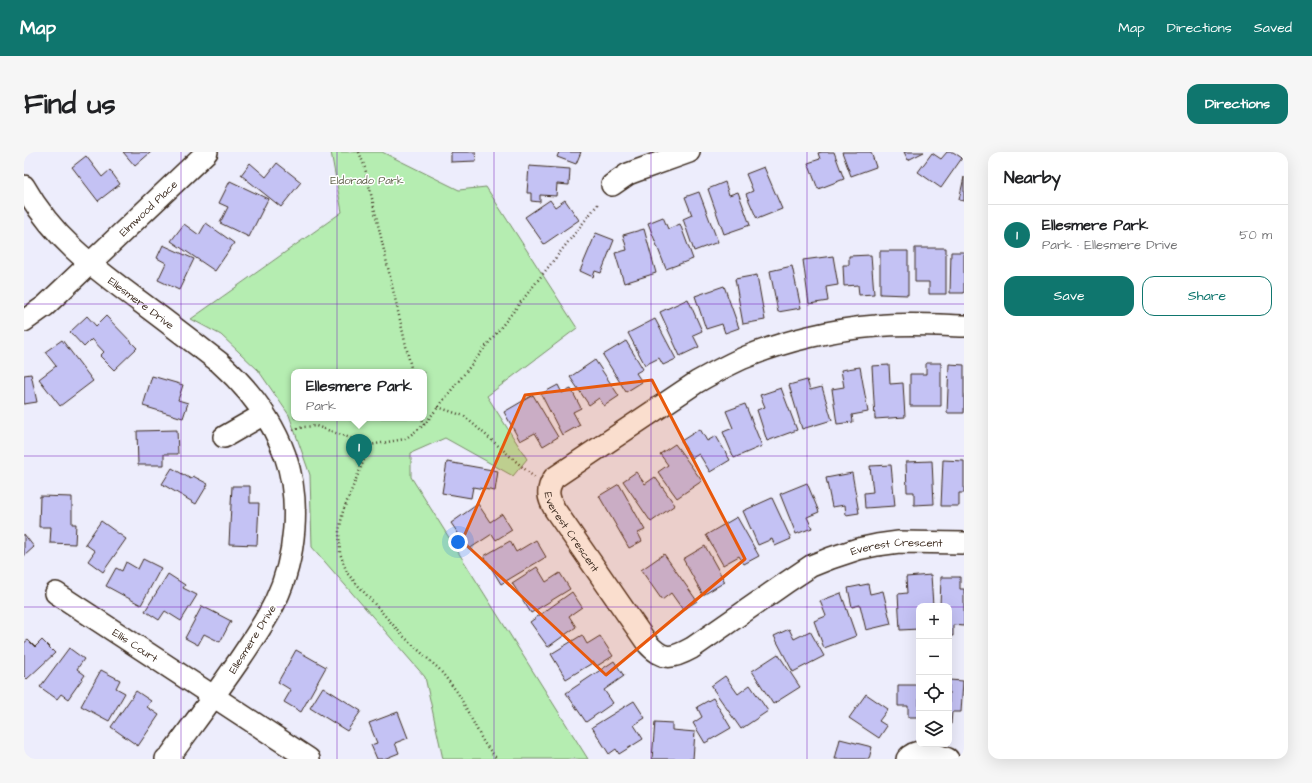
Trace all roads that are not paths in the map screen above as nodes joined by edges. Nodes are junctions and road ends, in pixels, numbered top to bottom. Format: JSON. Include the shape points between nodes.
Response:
{"nodes":[{"id":1,"x":207,"y":152,"type":"edge"},
{"id":2,"x":689,"y":152,"type":"edge"},
{"id":3,"x":612,"y":185,"type":"dead end"},
{"id":4,"x":24,"y":186,"type":"edge"},
{"id":5,"x":90,"y":265,"type":"junction"},
{"id":6,"x":24,"y":321,"type":"edge"},
{"id":7,"x":964,"y":326,"type":"edge"},
{"id":8,"x":264,"y":414,"type":"junction"},
{"id":9,"x":224,"y":437,"type":"dead end"},
{"id":10,"x":964,"y":542,"type":"edge"},
{"id":11,"x":56,"y":593,"type":"dead end"},
{"id":12,"x":214,"y":697,"type":"junction"},
{"id":13,"x":168,"y":758,"type":"edge"},
{"id":14,"x":309,"y":759,"type":"edge"},
{"id":15,"x":907,"y":759,"type":"edge"},
{"id":16,"x":948,"y":759,"type":"edge"}],
"edges":[{"from":1,"to":5,"type":"street","name":"Elmwood Place"},
{"from":2,"to":3,"type":"street","via":[[636,170]]},
{"from":4,"to":5,"type":"street","name":"Ellesmere Drive","via":[[44,218]]},
{"from":5,"to":6,"type":"street","name":"Elmwood Place","via":[[45,306]]},
{"from":5,"to":8,"type":"street","name":"Ellesmere Drive","via":[[219,362],[245,387]]},
{"from":7,"to":10,"type":"street","name":"Everest Crescent","via":[[899,325],[854,329],[813,336],[747,357],[697,382],[554,478],[548,498],[647,643],[656,652],[668,656],[692,648],[811,566],[831,558],[871,546],[899,542]]},
{"from":8,"to":9,"type":"street"},
{"from":8,"to":12,"type":"street","name":"Ellesmere Drive","via":[[278,439],[288,466],[294,520],[291,550],[281,588],[269,615]]},
{"from":11,"to":12,"type":"street","name":"Ellis Court"},
{"from":12,"to":13,"type":"street","name":"Ellesmere Drive"},
{"from":12,"to":14,"type":"street","name":"Ellis Court"},
{"from":15,"to":16,"type":"street","via":[[920,752]]}]}
